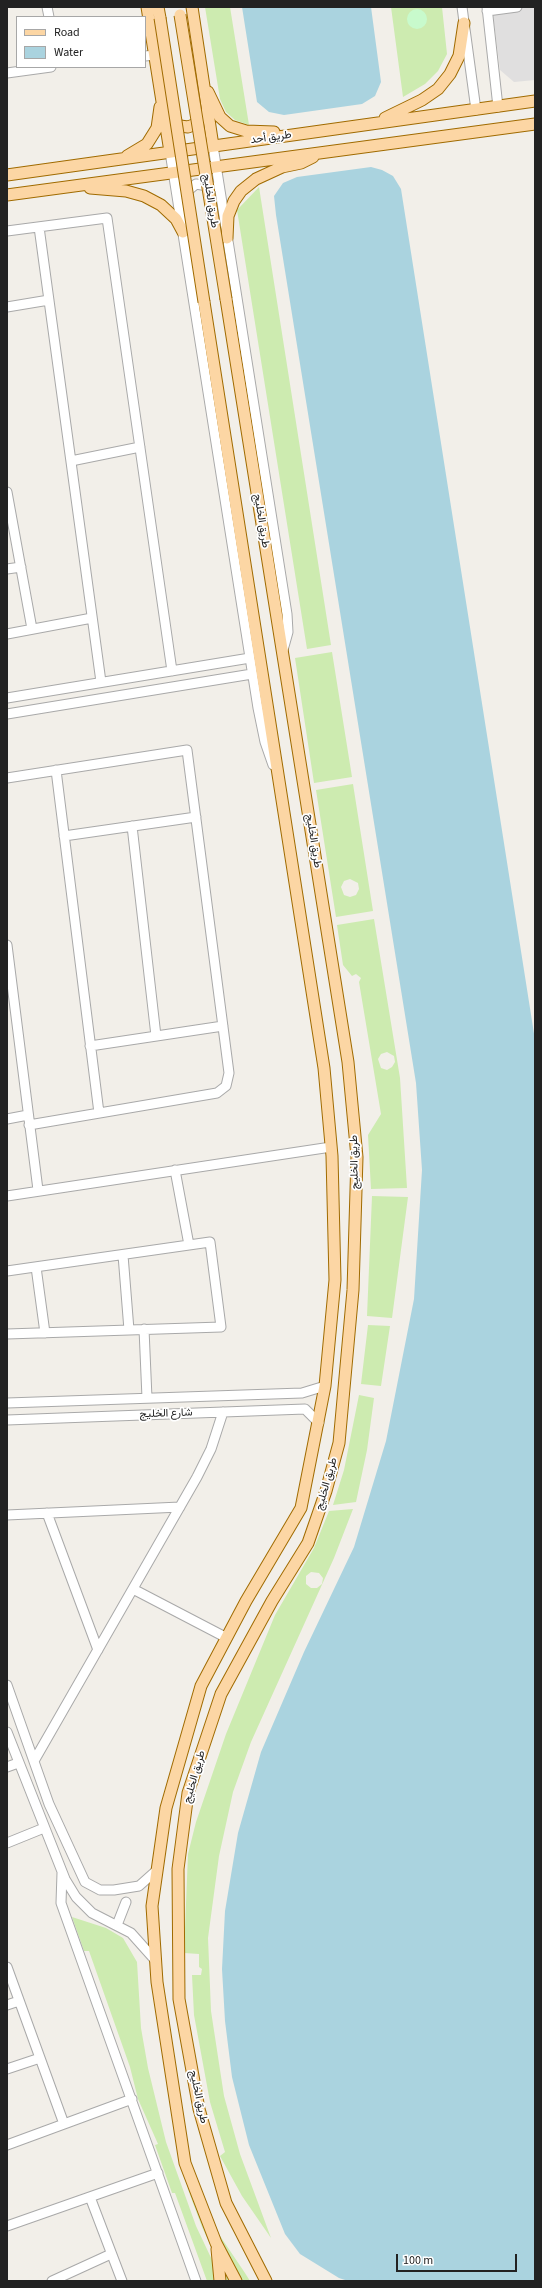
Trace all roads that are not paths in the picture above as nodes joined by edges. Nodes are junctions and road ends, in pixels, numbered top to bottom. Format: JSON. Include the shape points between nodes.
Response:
{"nodes":[{"id":1,"x":147,"y":7,"type":"edge"},
{"id":2,"x":192,"y":7,"type":"edge"},
{"id":3,"x":462,"y":7,"type":"edge"},
{"id":4,"x":518,"y":7,"type":"edge"},
{"id":5,"x":487,"y":9,"type":"edge"},
{"id":6,"x":179,"y":11,"type":"edge"},
{"id":7,"x":159,"y":13,"type":"edge"},
{"id":8,"x":464,"y":23,"type":"junction"},
{"id":9,"x":150,"y":56,"type":"edge"},
{"id":10,"x":44,"y":68,"type":"edge"},
{"id":11,"x":7,"y":73,"type":"edge"},
{"id":12,"x":159,"y":81,"type":"junction"},
{"id":13,"x":203,"y":82,"type":"junction"},
{"id":14,"x":162,"y":97,"type":"junction"},
{"id":15,"x":204,"y":98,"type":"junction"},
{"id":16,"x":535,"y":102,"type":"edge"},
{"id":17,"x":498,"y":107,"type":"junction"},
{"id":18,"x":476,"y":110,"type":"junction"},
{"id":19,"x":369,"y":124,"type":"junction"},
{"id":20,"x":535,"y":124,"type":"edge"},
{"id":21,"x":295,"y":135,"type":"junction"},
{"id":22,"x":213,"y":146,"type":"junction"},
{"id":23,"x":170,"y":152,"type":"junction"},
{"id":24,"x":319,"y":153,"type":"junction"},
{"id":25,"x":122,"y":159,"type":"junction"},
{"id":26,"x":216,"y":167,"type":"junction"},
{"id":27,"x":173,"y":173,"type":"junction"},
{"id":28,"x":7,"y":175,"type":"edge"},
{"id":29,"x":80,"y":186,"type":"junction"},
{"id":30,"x":7,"y":195,"type":"edge"},
{"id":31,"x":224,"y":218,"type":"junction"},
{"id":32,"x":180,"y":219,"type":"junction"},
{"id":33,"x":39,"y":227,"type":"junction"},
{"id":34,"x":7,"y":231,"type":"edge"},
{"id":35,"x":182,"y":232,"type":"junction"},
{"id":36,"x":227,"y":238,"type":"junction"},
{"id":37,"x":49,"y":300,"type":"junction"},
{"id":38,"x":7,"y":307,"type":"edge"},
{"id":39,"x":140,"y":447,"type":"junction"},
{"id":40,"x":71,"y":461,"type":"junction"},
{"id":41,"x":7,"y":492,"type":"edge"},
{"id":42,"x":21,"y":567,"type":"junction"},
{"id":43,"x":7,"y":569,"type":"edge"},
{"id":44,"x":92,"y":618,"type":"junction"},
{"id":45,"x":32,"y":629,"type":"junction"},
{"id":46,"x":7,"y":634,"type":"edge"},
{"id":47,"x":283,"y":653,"type":"junction"},
{"id":48,"x":250,"y":658,"type":"junction"},
{"id":49,"x":172,"y":671,"type":"junction"},
{"id":50,"x":252,"y":674,"type":"junction"},
{"id":51,"x":101,"y":682,"type":"junction"},
{"id":52,"x":7,"y":698,"type":"edge"},
{"id":53,"x":7,"y":714,"type":"edge"},
{"id":54,"x":56,"y":770,"type":"junction"},
{"id":55,"x":7,"y":778,"type":"edge"},
{"id":56,"x":278,"y":780,"type":"junction"},
{"id":57,"x":196,"y":817,"type":"junction"},
{"id":58,"x":132,"y":826,"type":"junction"},
{"id":59,"x":64,"y":836,"type":"junction"},
{"id":60,"x":7,"y":945,"type":"edge"},
{"id":61,"x":8,"y":956,"type":"edge"},
{"id":62,"x":223,"y":1026,"type":"junction"},
{"id":63,"x":156,"y":1036,"type":"junction"},
{"id":64,"x":90,"y":1046,"type":"junction"},
{"id":65,"x":99,"y":1113,"type":"junction"},
{"id":66,"x":28,"y":1115,"type":"junction"},
{"id":67,"x":7,"y":1119,"type":"edge"},
{"id":68,"x":30,"y":1126,"type":"junction"},
{"id":69,"x":331,"y":1148,"type":"junction"},
{"id":70,"x":175,"y":1170,"type":"junction"},
{"id":71,"x":38,"y":1190,"type":"junction"},
{"id":72,"x":7,"y":1196,"type":"edge"},
{"id":73,"x":189,"y":1245,"type":"junction"},
{"id":74,"x":123,"y":1254,"type":"junction"},
{"id":75,"x":36,"y":1267,"type":"junction"},
{"id":76,"x":7,"y":1271,"type":"edge"},
{"id":77,"x":144,"y":1329,"type":"junction"},
{"id":78,"x":129,"y":1330,"type":"junction"},
{"id":79,"x":45,"y":1333,"type":"junction"},
{"id":80,"x":7,"y":1334,"type":"edge"},
{"id":81,"x":325,"y":1386,"type":"junction"},
{"id":82,"x":146,"y":1398,"type":"junction"},
{"id":83,"x":7,"y":1403,"type":"edge"},
{"id":84,"x":223,"y":1412,"type":"junction"},
{"id":85,"x":7,"y":1420,"type":"edge"},
{"id":86,"x":319,"y":1423,"type":"junction"},
{"id":87,"x":180,"y":1507,"type":"junction"},
{"id":88,"x":46,"y":1513,"type":"junction"},
{"id":89,"x":7,"y":1514,"type":"edge"},
{"id":90,"x":133,"y":1589,"type":"junction"},
{"id":91,"x":227,"y":1638,"type":"junction"},
{"id":92,"x":98,"y":1650,"type":"junction"},
{"id":93,"x":7,"y":1685,"type":"edge"},
{"id":94,"x":7,"y":1732,"type":"edge"},
{"id":95,"x":34,"y":1762,"type":"junction"},
{"id":96,"x":18,"y":1763,"type":"junction"},
{"id":97,"x":7,"y":1767,"type":"edge"},
{"id":98,"x":44,"y":1828,"type":"junction"},
{"id":99,"x":7,"y":1843,"type":"edge"},
{"id":100,"x":157,"y":1870,"type":"junction"},
{"id":101,"x":62,"y":1873,"type":"junction"},
{"id":102,"x":126,"y":1902,"type":"dead end"},
{"id":103,"x":117,"y":1925,"type":"junction"},
{"id":104,"x":156,"y":1961,"type":"junction"},
{"id":105,"x":7,"y":1967,"type":"edge"},
{"id":106,"x":19,"y":2001,"type":"junction"},
{"id":107,"x":7,"y":2005,"type":"edge"},
{"id":108,"x":40,"y":2058,"type":"junction"},
{"id":109,"x":7,"y":2069,"type":"edge"},
{"id":110,"x":132,"y":2099,"type":"junction"},
{"id":111,"x":64,"y":2124,"type":"junction"},
{"id":112,"x":7,"y":2145,"type":"edge"},
{"id":113,"x":158,"y":2173,"type":"junction"},
{"id":114,"x":90,"y":2197,"type":"junction"},
{"id":115,"x":7,"y":2226,"type":"edge"},
{"id":116,"x":216,"y":2242,"type":"junction"},
{"id":117,"x":111,"y":2254,"type":"junction"},
{"id":118,"x":52,"y":2281,"type":"edge"},
{"id":119,"x":122,"y":2281,"type":"edge"},
{"id":120,"x":196,"y":2281,"type":"edge"},
{"id":121,"x":220,"y":2281,"type":"edge"},
{"id":122,"x":236,"y":2281,"type":"edge"},
{"id":123,"x":266,"y":2281,"type":"edge"}],
"edges":[{"from":1,"to":9,"type":"main road"},
{"from":2,"to":13,"type":"main road"},
{"from":3,"to":8,"type":"street"},
{"from":4,"to":5,"type":"street"},
{"from":5,"to":17,"type":"street"},
{"from":6,"to":47,"type":"main road","name":"طريق الخليج","bridge":true},
{"from":7,"to":56,"type":"main road","name":"طريق الخليج","bridge":true},
{"from":8,"to":18,"type":"street"},
{"from":8,"to":19,"type":"main road","via":[[456,65],[438,89],[403,111]]},
{"from":9,"to":12,"type":"main road"},
{"from":10,"to":11,"type":"street"},
{"from":12,"to":14,"type":"main road"},
{"from":12,"to":25,"type":"main road","via":[[160,110],[157,128],[147,144]]},
{"from":13,"to":15,"type":"main road"},
{"from":13,"to":21,"type":"main road","via":[[220,117],[230,126],[246,131],[280,131]]},
{"from":14,"to":15,"type":"main road","via":[[172,121],[188,127],[202,118]]},
{"from":14,"to":23,"type":"main road"},
{"from":15,"to":22,"type":"main road"},
{"from":16,"to":17,"type":"main road","name":"طريق أحد"},
{"from":17,"to":18,"type":"main road","name":"طريق أحد"},
{"from":18,"to":19,"type":"main road","name":"طريق أحد"},
{"from":19,"to":21,"type":"main road","name":"طريق أحد"},
{"from":20,"to":24,"type":"main road","name":"طريق أحد"},
{"from":21,"to":22,"type":"main road","name":"طريق أحد"},
{"from":22,"to":23,"type":"main road","name":"طريق أحد"},
{"from":22,"to":26,"type":"street"},
{"from":23,"to":25,"type":"main road","name":"طريق أحد"},
{"from":23,"to":27,"type":"street"},
{"from":24,"to":26,"type":"main road","name":"طريق أحد"},
{"from":24,"to":36,"type":"main road","via":[[301,163],[282,167],[256,179],[234,201],[228,216]]},
{"from":25,"to":28,"type":"main road","name":"طريق أحد"},
{"from":26,"to":27,"type":"main road","name":"طريق أحد"},
{"from":26,"to":31,"type":"street"},
{"from":27,"to":29,"type":"main road","name":"طريق أحد"},
{"from":27,"to":32,"type":"street"},
{"from":29,"to":30,"type":"main road","name":"طريق أحد"},
{"from":29,"to":35,"type":"main road","via":[[97,190],[126,190],[144,196],[161,205],[176,219]]},
{"from":31,"to":32,"type":"street","via":[[212,186],[196,184],[184,192]]},
{"from":31,"to":36,"type":"street"},
{"from":32,"to":35,"type":"street"},
{"from":33,"to":34,"type":"street"},
{"from":33,"to":37,"type":"street"},
{"from":33,"to":39,"type":"street","via":[[107,218]]},
{"from":35,"to":48,"type":"street"},
{"from":36,"to":47,"type":"street","via":[[287,614],[288,632]]},
{"from":37,"to":38,"type":"street"},
{"from":37,"to":40,"type":"street"},
{"from":39,"to":40,"type":"street"},
{"from":39,"to":49,"type":"street"},
{"from":40,"to":44,"type":"street"},
{"from":41,"to":42,"type":"street"},
{"from":42,"to":43,"type":"street"},
{"from":42,"to":45,"type":"street"},
{"from":44,"to":45,"type":"street"},
{"from":44,"to":51,"type":"street"},
{"from":45,"to":46,"type":"street"},
{"from":47,"to":123,"type":"main road","name":"طريق الخليج","via":[[348,1062],[357,1157],[352,1306],[339,1443],[326,1491],[308,1543],[272,1601],[221,1694],[188,1792],[178,1869],[177,1924],[179,1999],[199,2109],[226,2203]]},
{"from":48,"to":49,"type":"street"},
{"from":48,"to":50,"type":"street"},
{"from":49,"to":51,"type":"street"},
{"from":50,"to":53,"type":"street"},
{"from":50,"to":56,"type":"street","via":[[265,742]]},
{"from":51,"to":52,"type":"street"},
{"from":54,"to":55,"type":"street"},
{"from":54,"to":57,"type":"street","via":[[187,750]]},
{"from":54,"to":59,"type":"street"},
{"from":56,"to":69,"type":"main road","name":"طريق الخليج","via":[[324,1068]]},
{"from":57,"to":58,"type":"street"},
{"from":57,"to":62,"type":"street"},
{"from":58,"to":59,"type":"street"},
{"from":58,"to":63,"type":"street"},
{"from":59,"to":64,"type":"street"},
{"from":60,"to":61,"type":"street"},
{"from":61,"to":66,"type":"street"},
{"from":62,"to":63,"type":"street"},
{"from":62,"to":65,"type":"street","via":[[229,1073],[226,1086],[217,1093]]},
{"from":63,"to":64,"type":"street"},
{"from":64,"to":65,"type":"street"},
{"from":65,"to":68,"type":"street"},
{"from":66,"to":67,"type":"street"},
{"from":66,"to":68,"type":"street"},
{"from":68,"to":71,"type":"street"},
{"from":69,"to":70,"type":"street"},
{"from":69,"to":81,"type":"main road","name":"طريق الخليج","via":[[335,1280]]},
{"from":70,"to":71,"type":"street"},
{"from":70,"to":73,"type":"street"},
{"from":71,"to":72,"type":"street"},
{"from":73,"to":74,"type":"street"},
{"from":73,"to":77,"type":"street","via":[[210,1242],[221,1327]]},
{"from":74,"to":75,"type":"street"},
{"from":74,"to":78,"type":"street"},
{"from":75,"to":76,"type":"street"},
{"from":75,"to":79,"type":"street"},
{"from":77,"to":78,"type":"street"},
{"from":77,"to":82,"type":"street"},
{"from":78,"to":79,"type":"street"},
{"from":79,"to":80,"type":"street"},
{"from":81,"to":82,"type":"street","via":[[302,1393]]},
{"from":81,"to":86,"type":"main road","name":"طريق الخليج"},
{"from":82,"to":83,"type":"street"},
{"from":84,"to":85,"type":"street","name":"شارع الخليج"},
{"from":84,"to":86,"type":"street","name":"شارع الخليج","via":[[305,1409]]},
{"from":84,"to":87,"type":"street","via":[[211,1449]]},
{"from":86,"to":91,"type":"main road","name":"طريق الخليج","via":[[301,1508]]},
{"from":87,"to":88,"type":"street"},
{"from":87,"to":90,"type":"street"},
{"from":88,"to":89,"type":"street"},
{"from":88,"to":92,"type":"street"},
{"from":90,"to":91,"type":"street"},
{"from":90,"to":92,"type":"street"},
{"from":91,"to":100,"type":"main road","name":"طريق الخليج","via":[[201,1686],[187,1730],[166,1808]]},
{"from":92,"to":95,"type":"street"},
{"from":93,"to":95,"type":"street"},
{"from":94,"to":96,"type":"street"},
{"from":95,"to":100,"type":"street","via":[[49,1804],[85,1882],[100,1890],[139,1886]]},
{"from":96,"to":97,"type":"street"},
{"from":96,"to":98,"type":"street"},
{"from":98,"to":99,"type":"street"},
{"from":98,"to":101,"type":"street"},
{"from":100,"to":104,"type":"main road","name":"طريق الخليج","via":[[152,1906]]},
{"from":101,"to":103,"type":"street","via":[[76,1897],[92,1913]]},
{"from":101,"to":110,"type":"street","via":[[62,1903]]},
{"from":102,"to":103,"type":"street"},
{"from":103,"to":104,"type":"street","via":[[131,1933]]},
{"from":104,"to":116,"type":"main road","name":"طريق الخليج","via":[[185,2163]]},
{"from":105,"to":106,"type":"street"},
{"from":106,"to":107,"type":"street"},
{"from":106,"to":108,"type":"street"},
{"from":108,"to":109,"type":"street"},
{"from":108,"to":111,"type":"street"},
{"from":110,"to":111,"type":"street"},
{"from":110,"to":113,"type":"street"},
{"from":111,"to":112,"type":"street"},
{"from":113,"to":114,"type":"street"},
{"from":113,"to":120,"type":"street"},
{"from":114,"to":115,"type":"street"},
{"from":114,"to":117,"type":"street"},
{"from":116,"to":121,"type":"main road"},
{"from":116,"to":122,"type":"main road","name":"طريق الخليج"},
{"from":117,"to":118,"type":"street"},
{"from":117,"to":119,"type":"street"}]}
